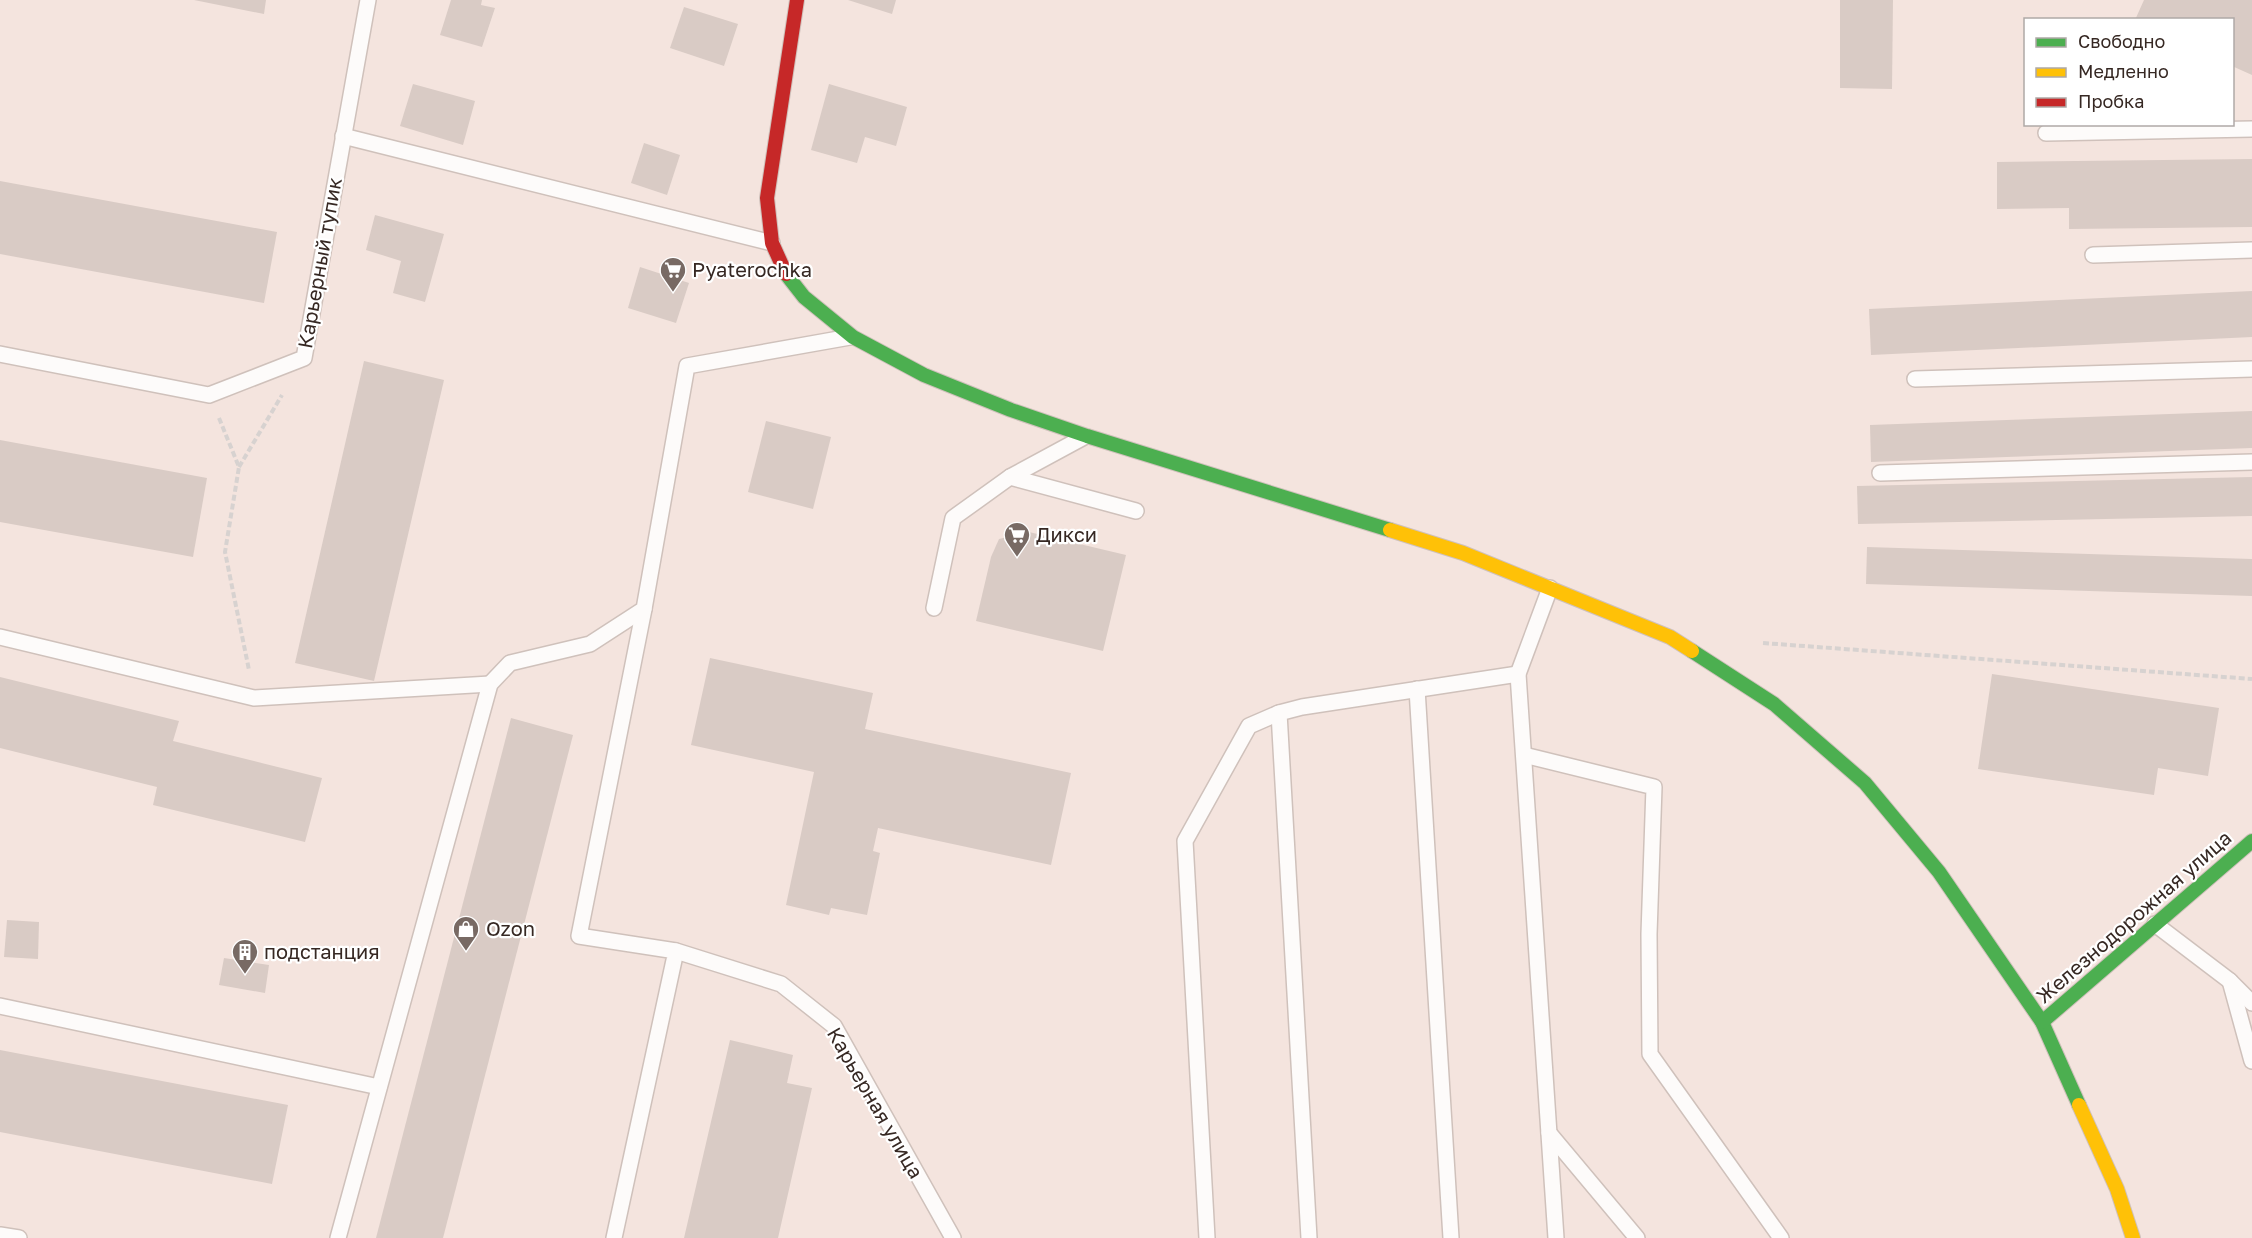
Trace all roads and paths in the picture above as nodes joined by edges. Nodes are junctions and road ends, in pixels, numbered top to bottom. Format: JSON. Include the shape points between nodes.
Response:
{"nodes":[{"id":1,"x":368,"y":0,"type":"edge"},
{"id":2,"x":797,"y":0,"type":"edge"},
{"id":3,"x":2252,"y":129,"type":"edge"},
{"id":4,"x":2046,"y":134,"type":"dead end"},
{"id":5,"x":343,"y":136,"type":"junction"},
{"id":6,"x":772,"y":243,"type":"junction"},
{"id":7,"x":2252,"y":250,"type":"edge"},
{"id":8,"x":2093,"y":255,"type":"dead end"},
{"id":9,"x":853,"y":337,"type":"junction"},
{"id":10,"x":0,"y":354,"type":"edge"},
{"id":11,"x":304,"y":358,"type":"junction"},
{"id":12,"x":2252,"y":369,"type":"edge"},
{"id":13,"x":1915,"y":380,"type":"dead end"},
{"id":14,"x":209,"y":395,"type":"junction"},
{"id":15,"x":1087,"y":436,"type":"junction"},
{"id":16,"x":2252,"y":462,"type":"edge"},
{"id":17,"x":239,"y":467,"type":"junction"},
{"id":18,"x":1880,"y":473,"type":"dead end"},
{"id":19,"x":1010,"y":477,"type":"junction"},
{"id":20,"x":1137,"y":511,"type":"dead end"},
{"id":21,"x":1550,"y":588,"type":"junction"},
{"id":22,"x":934,"y":608,"type":"dead end"},
{"id":23,"x":644,"y":609,"type":"junction"},
{"id":24,"x":0,"y":637,"type":"edge"},
{"id":25,"x":1763,"y":643,"type":"dead end"},
{"id":26,"x":1518,"y":674,"type":"junction"},
{"id":27,"x":2252,"y":679,"type":"edge"},
{"id":28,"x":490,"y":684,"type":"junction"},
{"id":29,"x":1417,"y":689,"type":"junction"},
{"id":30,"x":254,"y":698,"type":"junction"},
{"id":31,"x":1279,"y":713,"type":"junction"},
{"id":32,"x":1524,"y":755,"type":"junction"},
{"id":33,"x":2252,"y":841,"type":"edge"},
{"id":34,"x":2155,"y":924,"type":"junction"},
{"id":35,"x":676,"y":951,"type":"junction"},
{"id":36,"x":2230,"y":981,"type":"junction"},
{"id":37,"x":2252,"y":1003,"type":"edge"},
{"id":38,"x":0,"y":1006,"type":"edge"},
{"id":39,"x":2042,"y":1022,"type":"junction"},
{"id":40,"x":2252,"y":1061,"type":"edge"},
{"id":41,"x":379,"y":1087,"type":"junction"},
{"id":42,"x":1549,"y":1133,"type":"junction"},
{"id":43,"x":0,"y":1234,"type":"edge"},
{"id":44,"x":1558,"y":1236,"type":"edge"},
{"id":45,"x":20,"y":1238,"type":"edge"},
{"id":46,"x":339,"y":1238,"type":"edge"},
{"id":47,"x":614,"y":1238,"type":"edge"},
{"id":48,"x":953,"y":1238,"type":"edge"},
{"id":49,"x":1207,"y":1238,"type":"edge"},
{"id":50,"x":1309,"y":1238,"type":"edge"},
{"id":51,"x":1451,"y":1238,"type":"edge"},
{"id":52,"x":1637,"y":1238,"type":"edge"},
{"id":53,"x":1781,"y":1238,"type":"edge"},
{"id":54,"x":2133,"y":1238,"type":"edge"}],
"edges":[{"from":1,"to":5,"type":"lane","name":"Карьерный тупик"},
{"from":2,"to":6,"type":"main road","via":[[767,198]]},
{"from":3,"to":4,"type":"lane"},
{"from":5,"to":6,"type":"lane"},
{"from":5,"to":11,"type":"lane","name":"Карьерный тупик"},
{"from":6,"to":9,"type":"main road","via":[[783,270],[804,297]]},
{"from":7,"to":8,"type":"lane"},
{"from":9,"to":15,"type":"main road","via":[[924,375]]},
{"from":9,"to":23,"type":"lane","via":[[687,366]]},
{"from":10,"to":14,"type":"lane"},
{"from":11,"to":14,"type":"lane","name":"Карьерный тупик"},
{"from":11,"to":17,"type":"path"},
{"from":12,"to":13,"type":"lane"},
{"from":14,"to":17,"type":"path"},
{"from":15,"to":19,"type":"lane"},
{"from":15,"to":21,"type":"main road","via":[[1463,553]]},
{"from":16,"to":18,"type":"lane"},
{"from":17,"to":30,"type":"path","via":[[225,552]]},
{"from":19,"to":20,"type":"lane"},
{"from":19,"to":22,"type":"lane","via":[[953,518]]},
{"from":21,"to":26,"type":"lane"},
{"from":21,"to":39,"type":"main road","via":[[1670,637],[1774,704],[1865,783],[1939,872]]},
{"from":23,"to":28,"type":"lane","via":[[590,644],[510,663]]},
{"from":23,"to":35,"type":"lane","name":"Карьерная улица","via":[[579,936]]},
{"from":24,"to":30,"type":"lane"},
{"from":25,"to":27,"type":"path"},
{"from":26,"to":29,"type":"lane"},
{"from":26,"to":32,"type":"lane"},
{"from":28,"to":30,"type":"lane"},
{"from":28,"to":41,"type":"lane"},
{"from":29,"to":31,"type":"lane"},
{"from":29,"to":51,"type":"lane"},
{"from":31,"to":49,"type":"lane","via":[[1249,726],[1185,841]]},
{"from":31,"to":50,"type":"lane"},
{"from":32,"to":42,"type":"lane"},
{"from":32,"to":53,"type":"lane","via":[[1654,787],[1650,1054]]},
{"from":33,"to":34,"type":"main road","name":"Железнодорожная улица"},
{"from":34,"to":36,"type":"lane"},
{"from":34,"to":39,"type":"main road","name":"Железнодорожная улица"},
{"from":35,"to":47,"type":"lane"},
{"from":35,"to":48,"type":"lane","name":"Карьерная улица","via":[[781,984],[834,1026]]},
{"from":36,"to":37,"type":"lane"},
{"from":36,"to":40,"type":"lane"},
{"from":38,"to":41,"type":"lane"},
{"from":39,"to":54,"type":"main road","via":[[2117,1189]]},
{"from":41,"to":46,"type":"lane"},
{"from":42,"to":44,"type":"lane"},
{"from":42,"to":52,"type":"lane"},
{"from":43,"to":45,"type":"lane"}]}
